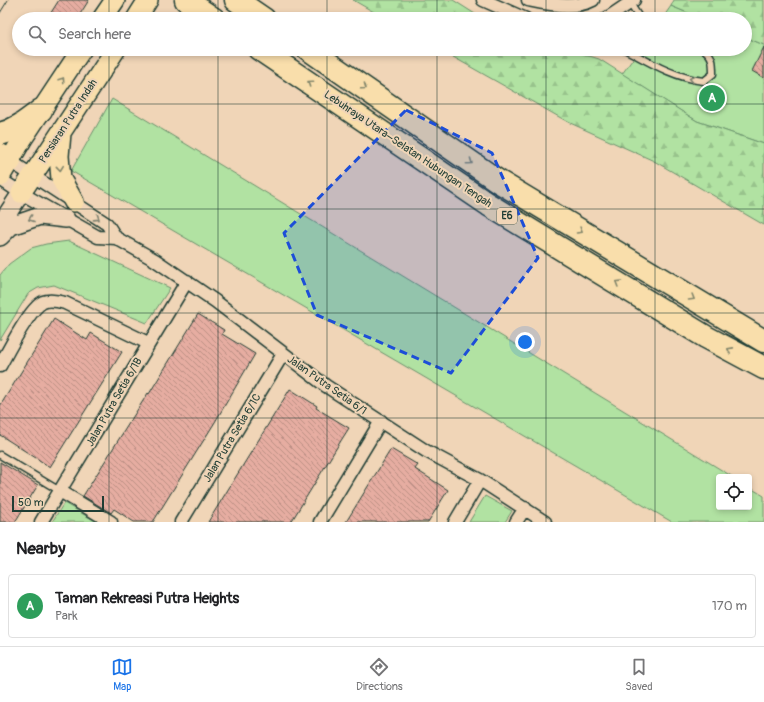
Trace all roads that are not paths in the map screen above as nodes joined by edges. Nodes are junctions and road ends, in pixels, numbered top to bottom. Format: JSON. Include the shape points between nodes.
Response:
{"nodes":[{"id":1,"x":115,"y":0,"type":"edge"},
{"id":2,"x":148,"y":0,"type":"edge"},
{"id":3,"x":186,"y":0,"type":"edge"},
{"id":4,"x":236,"y":0,"type":"edge"},
{"id":5,"x":483,"y":0,"type":"edge"},
{"id":6,"x":528,"y":0,"type":"edge"},
{"id":7,"x":593,"y":0,"type":"edge"},
{"id":8,"x":631,"y":1,"type":"edge"},
{"id":9,"x":107,"y":12,"type":"edge"},
{"id":10,"x":140,"y":12,"type":"edge"},
{"id":11,"x":204,"y":12,"type":"edge"},
{"id":12,"x":254,"y":12,"type":"edge"},
{"id":13,"x":510,"y":12,"type":"edge"},
{"id":14,"x":616,"y":12,"type":"edge"},
{"id":15,"x":635,"y":12,"type":"edge"},
{"id":16,"x":77,"y":56,"type":"edge"},
{"id":17,"x":111,"y":56,"type":"edge"},
{"id":18,"x":269,"y":56,"type":"edge"},
{"id":19,"x":318,"y":56,"type":"edge"},
{"id":20,"x":638,"y":56,"type":"edge"},
{"id":21,"x":711,"y":56,"type":"edge"},
{"id":22,"x":41,"y":110,"type":"junction"},
{"id":23,"x":61,"y":131,"type":"junction"},
{"id":24,"x":0,"y":134,"type":"edge"},
{"id":25,"x":2,"y":168,"type":"edge"},
{"id":26,"x":32,"y":176,"type":"junction"},
{"id":27,"x":21,"y":193,"type":"junction"},
{"id":28,"x":70,"y":211,"type":"junction"},
{"id":29,"x":0,"y":225,"type":"edge"},
{"id":30,"x":0,"y":237,"type":"edge"},
{"id":31,"x":116,"y":238,"type":"junction"},
{"id":32,"x":186,"y":281,"type":"junction"},
{"id":33,"x":764,"y":340,"type":"edge"},
{"id":34,"x":148,"y":343,"type":"junction"},
{"id":35,"x":283,"y":354,"type":"junction"},
{"id":36,"x":0,"y":366,"type":"edge"},
{"id":37,"x":764,"y":368,"type":"edge"},
{"id":38,"x":381,"y":422,"type":"junction"},
{"id":39,"x":0,"y":455,"type":"edge"},
{"id":40,"x":480,"y":480,"type":"junction"},
{"id":41,"x":60,"y":491,"type":"junction"},
{"id":42,"x":524,"y":508,"type":"junction"},
{"id":43,"x":41,"y":522,"type":"edge"},
{"id":44,"x":111,"y":522,"type":"edge"},
{"id":45,"x":181,"y":522,"type":"edge"},
{"id":46,"x":320,"y":522,"type":"edge"},
{"id":47,"x":455,"y":522,"type":"edge"},
{"id":48,"x":516,"y":522,"type":"edge"},
{"id":49,"x":545,"y":522,"type":"edge"}],
"edges":[{"from":1,"to":9,"type":"main road"},
{"from":2,"to":10,"type":"main road"},
{"from":3,"to":11,"type":"highway"},
{"from":4,"to":12,"type":"highway"},
{"from":5,"to":13,"type":"street"},
{"from":6,"to":7,"type":"street","via":[[569,5]]},
{"from":8,"to":14,"type":"street"},
{"from":8,"to":15,"type":"lane"},
{"from":22,"to":16,"type":"main road","one_way":true},
{"from":17,"to":23,"type":"main road","name":"Persiaran Putra Indah"},
{"from":37,"to":18,"type":"highway","name":"Lebuhraya Utara–Selatan Hubungan Tengah","number":"E6","one_way":true,"via":[[706,337],[489,205]]},
{"from":19,"to":33,"type":"highway","number":"E6","one_way":true,"via":[[498,181]]},
{"from":21,"to":20,"type":"lane","one_way":true,"via":[[714,60],[713,74],[704,81],[673,73]]},
{"from":22,"to":24,"type":"highway","via":[[14,130]]},
{"from":22,"to":25,"type":"main road"},
{"from":23,"to":26,"type":"main road","name":"Persiaran Putra Indah"},
{"from":23,"to":28,"type":"main road","one_way":true,"via":[[61,179]]},
{"from":25,"to":26,"type":"street"},
{"from":25,"to":27,"type":"street"},
{"from":26,"to":27,"type":"main road","name":"Persiaran Putra Indah"},
{"from":26,"to":28,"type":"street"},
{"from":27,"to":28,"type":"street"},
{"from":27,"to":29,"type":"main road"},
{"from":28,"to":30,"type":"main road","one_way":true,"via":[[40,216],[12,226]]},
{"from":28,"to":31,"type":"street","one_way":true,"via":[[107,224]]},
{"from":28,"to":31,"type":"street","via":[[98,237]]},
{"from":31,"to":32,"type":"street","name":"Jalan Putra Setia 6/1"},
{"from":32,"to":34,"type":"street","name":"Jalan Putra Setia 6/1B"},
{"from":32,"to":35,"type":"street","name":"Jalan Putra Setia 6/1"},
{"from":34,"to":36,"type":"street","via":[[65,303],[44,301],[34,309]]},
{"from":34,"to":41,"type":"street","name":"Jalan Putra Setia 6/1B"},
{"from":35,"to":38,"type":"street","name":"Jalan Putra Setia 6/1"},
{"from":35,"to":45,"type":"street","name":"Jalan Putra Setia 6/1C"},
{"from":38,"to":40,"type":"street","name":"Jalan Putra Setia 6/1","via":[[426,451]]},
{"from":38,"to":46,"type":"street"},
{"from":39,"to":41,"type":"lane"},
{"from":40,"to":42,"type":"street","name":"Jalan Putra Setia 6/1"},
{"from":40,"to":47,"type":"street"},
{"from":41,"to":43,"type":"street","name":"Jalan Putra Setia 6/1B"},
{"from":41,"to":44,"type":"street"},
{"from":42,"to":48,"type":"street"},
{"from":42,"to":49,"type":"street","name":"Jalan Putra Setia 6/1"}]}
